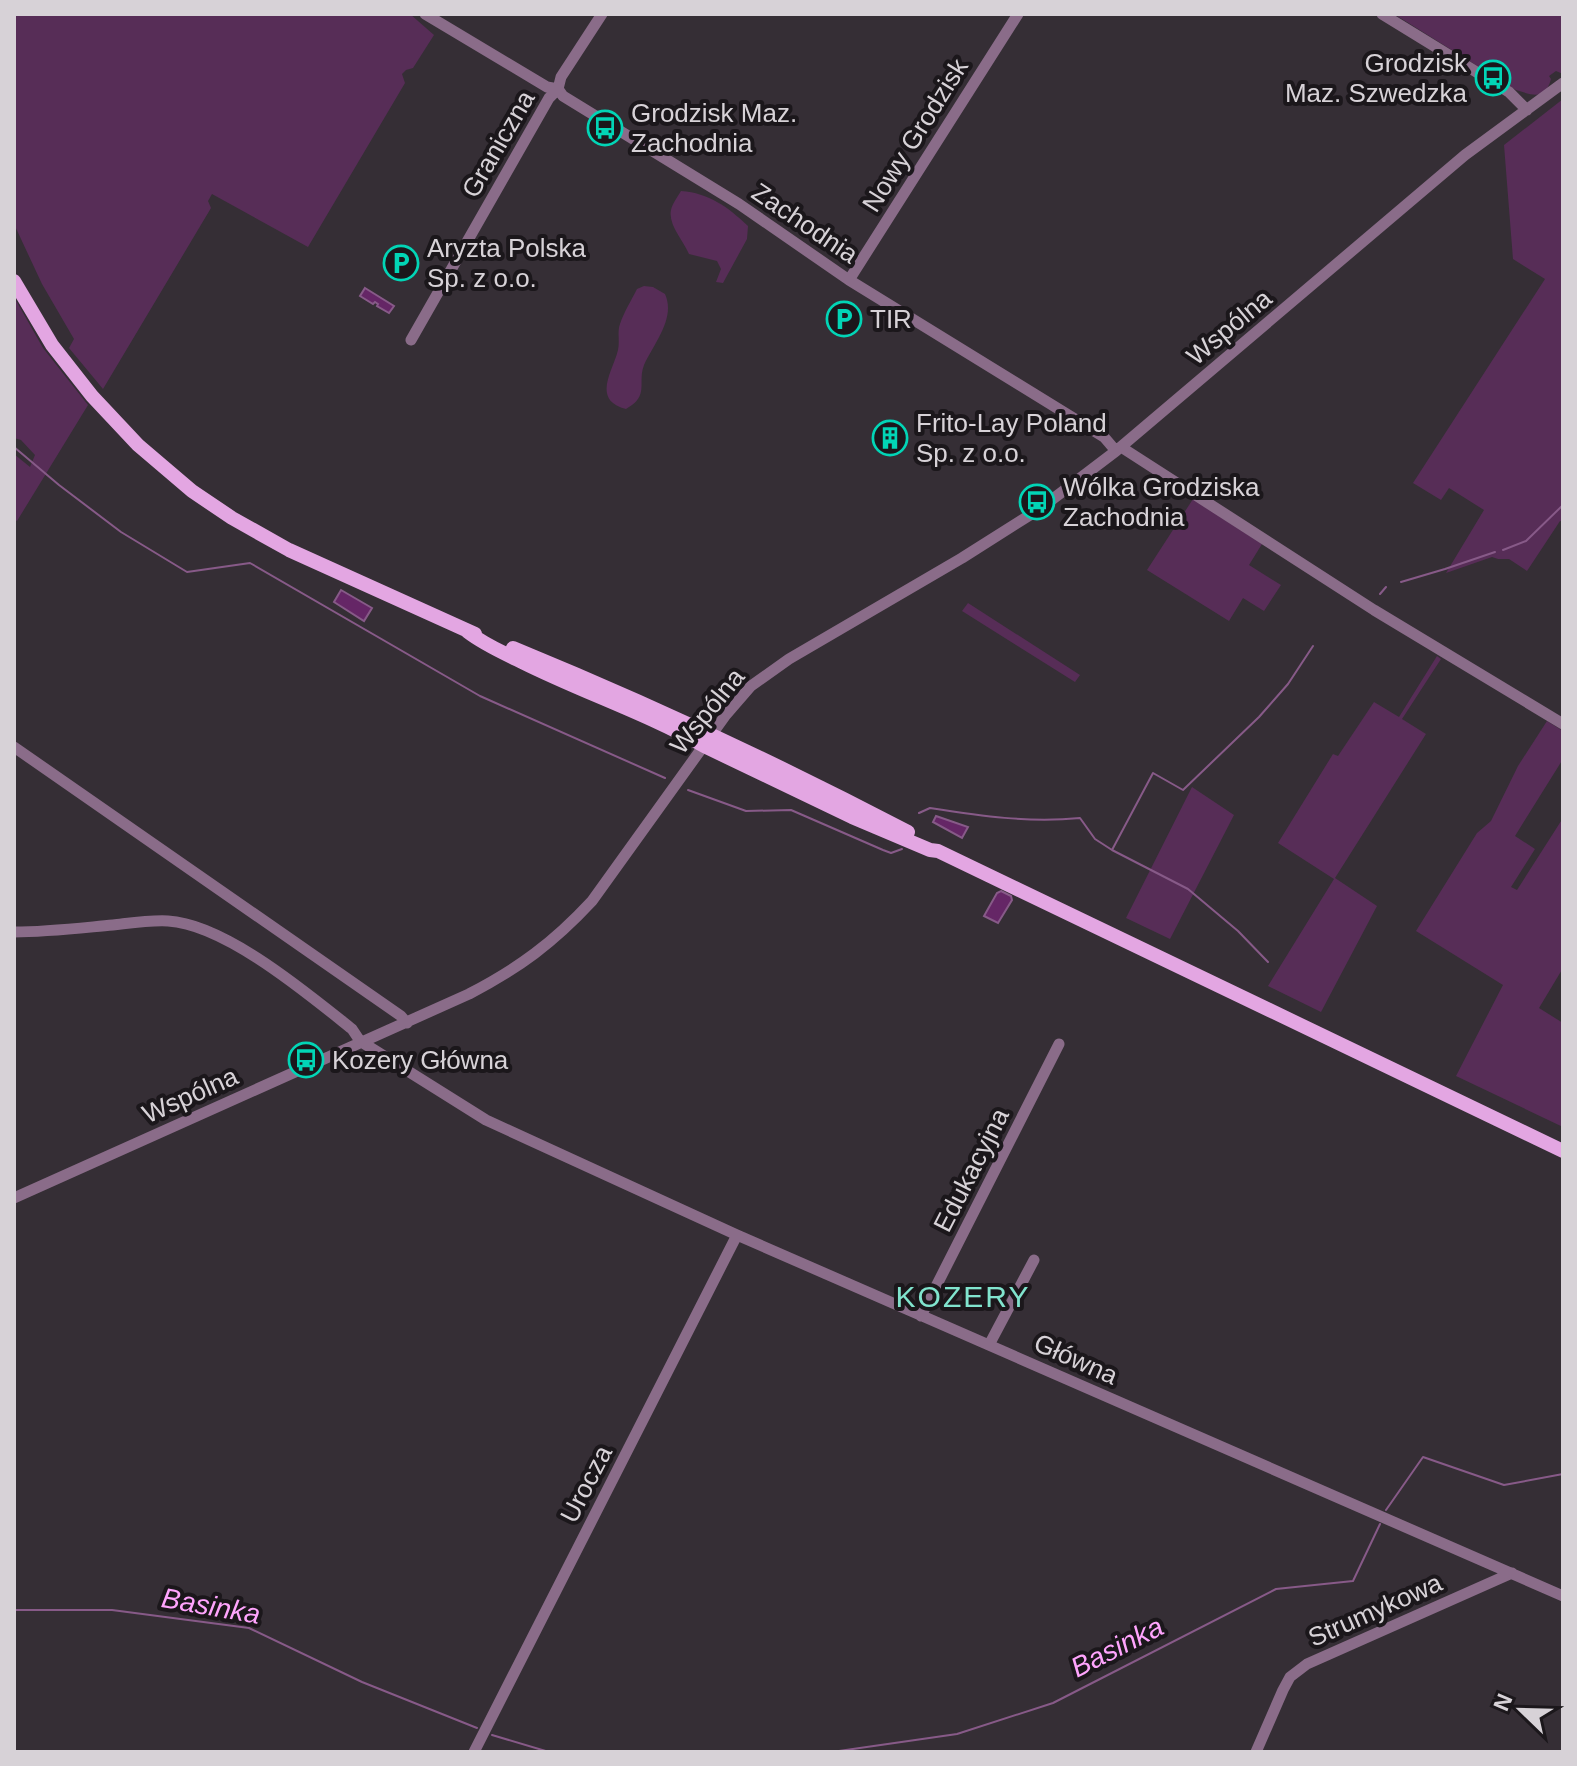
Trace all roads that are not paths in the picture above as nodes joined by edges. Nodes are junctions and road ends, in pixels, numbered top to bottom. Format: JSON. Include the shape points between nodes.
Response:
{"nodes":[{"id":1,"x":425,"y":14,"type":"edge"},
{"id":2,"x":602,"y":14,"type":"edge"},
{"id":3,"x":1018,"y":14,"type":"edge"},
{"id":4,"x":1382,"y":14,"type":"edge"},
{"id":5,"x":1563,"y":83,"type":"edge"},
{"id":6,"x":558,"y":89,"type":"junction"},
{"id":7,"x":1527,"y":110,"type":"junction"},
{"id":8,"x":849,"y":280,"type":"junction"},
{"id":9,"x":14,"y":281,"type":"edge"},
{"id":10,"x":411,"y":340,"type":"dead end"},
{"id":11,"x":1119,"y":449,"type":"junction"},
{"id":12,"x":1563,"y":724,"type":"edge"},
{"id":13,"x":707,"y":741,"type":"junction"},
{"id":14,"x":14,"y":747,"type":"edge"},
{"id":15,"x":14,"y":932,"type":"edge"},
{"id":16,"x":407,"y":1023,"type":"junction"},
{"id":17,"x":363,"y":1042,"type":"junction"},
{"id":18,"x":1059,"y":1044,"type":"dead end"},
{"id":19,"x":1563,"y":1151,"type":"edge"},
{"id":20,"x":14,"y":1198,"type":"edge"},
{"id":21,"x":737,"y":1235,"type":"junction"},
{"id":22,"x":1034,"y":1260,"type":"dead end"},
{"id":23,"x":921,"y":1316,"type":"junction"},
{"id":24,"x":989,"y":1345,"type":"junction"},
{"id":25,"x":1512,"y":1573,"type":"junction"},
{"id":26,"x":1563,"y":1596,"type":"edge"},
{"id":27,"x":474,"y":1752,"type":"edge"},
{"id":28,"x":1256,"y":1752,"type":"edge"}],
"edges":[{"from":1,"to":6,"type":"street","name":"Zachodnia"},
{"from":2,"to":6,"type":"street","name":"Graniczna"},
{"from":3,"to":8,"type":"street","name":"Nowy Grodzisk"},
{"from":4,"to":7,"type":"street","via":[[1509,92]]},
{"from":5,"to":7,"type":"street","name":"Wspólna"},
{"from":6,"to":8,"type":"street","name":"Zachodnia"},
{"from":6,"to":10,"type":"street","name":"Graniczna"},
{"from":7,"to":11,"type":"street","name":"Wspólna","via":[[1465,155]]},
{"from":8,"to":11,"type":"street","name":"Zachodnia"},
{"from":9,"to":13,"type":"main road","via":[[52,345],[92,396],[138,445],[232,518],[289,550],[468,632],[563,668]]},
{"from":11,"to":12,"type":"street","name":"Zachodnia"},
{"from":11,"to":13,"type":"street","name":"Wspólna","via":[[1041,508],[764,676],[742,695]]},
{"from":13,"to":16,"type":"street","name":"Wspólna","via":[[609,880],[572,923],[496,980]]},
{"from":13,"to":19,"type":"main road","via":[[859,806],[938,851]]},
{"from":14,"to":16,"type":"street"},
{"from":15,"to":17,"type":"street","name":"Główna","via":[[152,921],[188,924],[267,965]]},
{"from":16,"to":17,"type":"street","name":"Wspólna"},
{"from":17,"to":20,"type":"street","name":"Wspólna"},
{"from":17,"to":21,"type":"street","name":"Główna","via":[[486,1120]]},
{"from":18,"to":23,"type":"street","name":"Edukacyjna"},
{"from":21,"to":23,"type":"street","name":"Główna"},
{"from":21,"to":27,"type":"street","name":"Urocza"},
{"from":22,"to":24,"type":"street"},
{"from":23,"to":24,"type":"street","name":"Główna"},
{"from":24,"to":25,"type":"street","name":"Główna"},
{"from":25,"to":26,"type":"street","name":"Główna"},
{"from":25,"to":28,"type":"street","name":"Strumykowa","via":[[1307,1664],[1290,1677]]}]}
